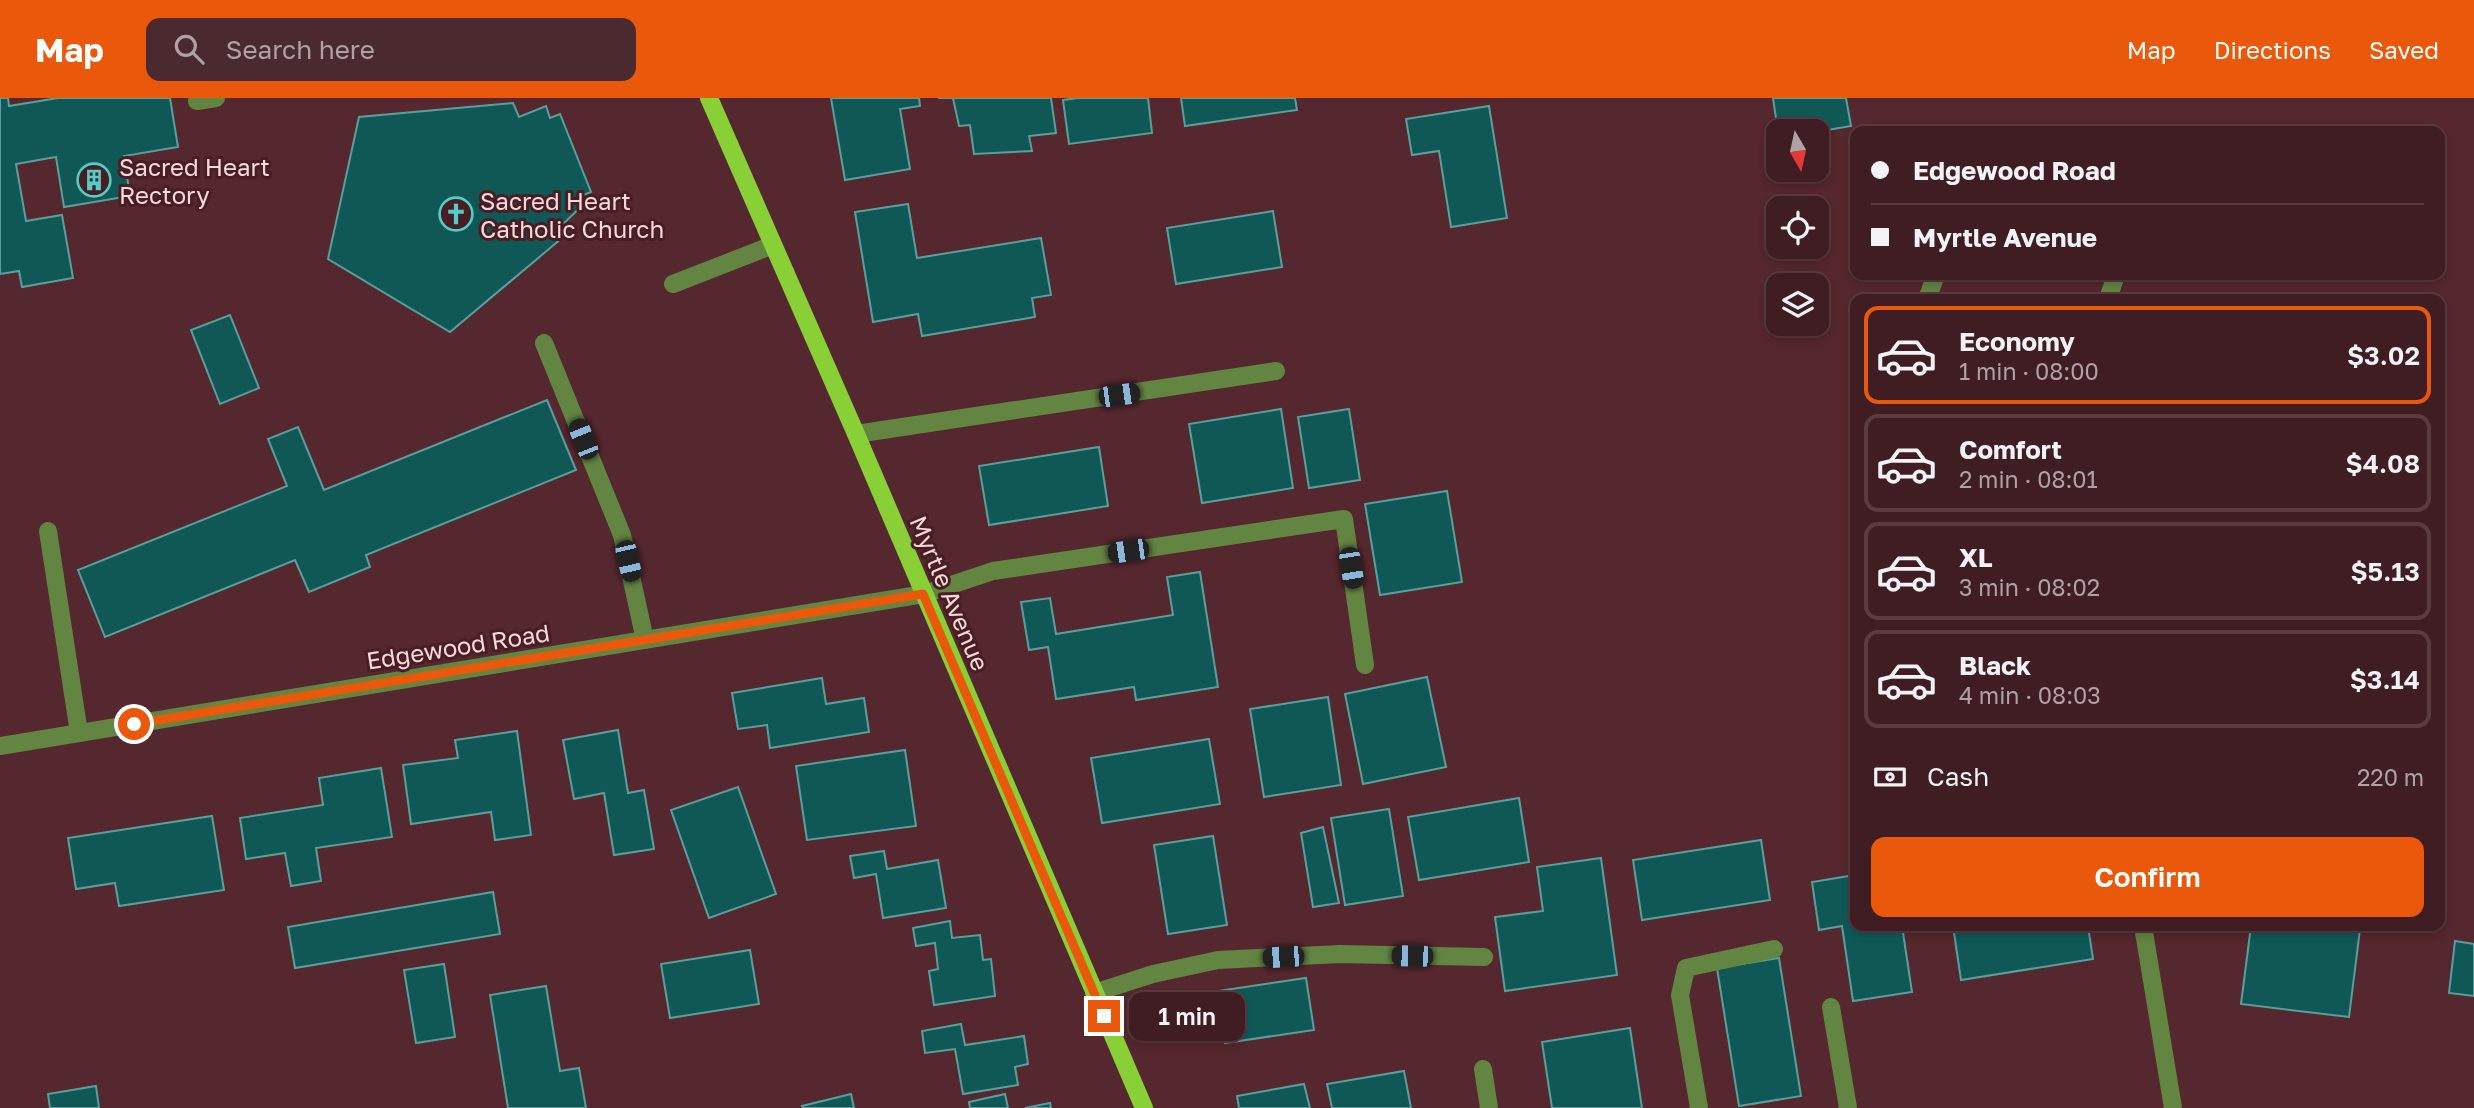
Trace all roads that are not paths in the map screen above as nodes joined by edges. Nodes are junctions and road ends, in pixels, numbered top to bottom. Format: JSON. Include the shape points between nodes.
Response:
{"nodes":[{"id":1,"x":216,"y":98,"type":"edge"},
{"id":2,"x":709,"y":98,"type":"edge"},
{"id":3,"x":197,"y":101,"type":"dead end"},
{"id":4,"x":773,"y":244,"type":"junction"},
{"id":5,"x":673,"y":284,"type":"dead end"},
{"id":6,"x":544,"y":343,"type":"dead end"},
{"id":7,"x":1276,"y":372,"type":"dead end"},
{"id":8,"x":856,"y":433,"type":"junction"},
{"id":9,"x":48,"y":531,"type":"dead end"},
{"id":10,"x":923,"y":594,"type":"junction"},
{"id":11,"x":645,"y":640,"type":"junction"},
{"id":12,"x":1365,"y":665,"type":"dead end"},
{"id":13,"x":79,"y":733,"type":"junction"},
{"id":14,"x":0,"y":746,"type":"edge"},
{"id":15,"x":2144,"y":931,"type":"edge"},
{"id":16,"x":1774,"y":949,"type":"dead end"},
{"id":17,"x":1484,"y":957,"type":"dead end"},
{"id":18,"x":1094,"y":993,"type":"junction"},
{"id":19,"x":1831,"y":1007,"type":"dead end"},
{"id":20,"x":1483,"y":1069,"type":"dead end"},
{"id":21,"x":1143,"y":1108,"type":"edge"},
{"id":22,"x":1489,"y":1108,"type":"edge"},
{"id":23,"x":1699,"y":1108,"type":"edge"},
{"id":24,"x":1848,"y":1108,"type":"edge"},
{"id":25,"x":2173,"y":1108,"type":"edge"}],
"edges":[{"from":1,"to":3,"type":"street"},
{"from":2,"to":4,"type":"main road","name":"Myrtle Avenue"},
{"from":4,"to":5,"type":"street"},
{"from":4,"to":8,"type":"main road","name":"Myrtle Avenue"},
{"from":6,"to":11,"type":"street","via":[[622,535]]},
{"from":7,"to":8,"type":"street"},
{"from":8,"to":10,"type":"main road","name":"Myrtle Avenue"},
{"from":9,"to":13,"type":"street"},
{"from":10,"to":11,"type":"street","name":"Edgewood Road"},
{"from":10,"to":12,"type":"street","name":"Edgewood Road","via":[[993,571],[1343,519]]},
{"from":10,"to":18,"type":"main road","name":"Myrtle Avenue"},
{"from":11,"to":13,"type":"street","name":"Edgewood Road"},
{"from":13,"to":14,"type":"street","name":"Edgewood Road"},
{"from":15,"to":25,"type":"street"},
{"from":16,"to":23,"type":"street","via":[[1686,968],[1680,995]]},
{"from":17,"to":18,"type":"street","via":[[1339,954],[1218,960]]},
{"from":18,"to":21,"type":"main road","name":"Myrtle Avenue"},
{"from":19,"to":24,"type":"street"},
{"from":20,"to":22,"type":"street"}]}
